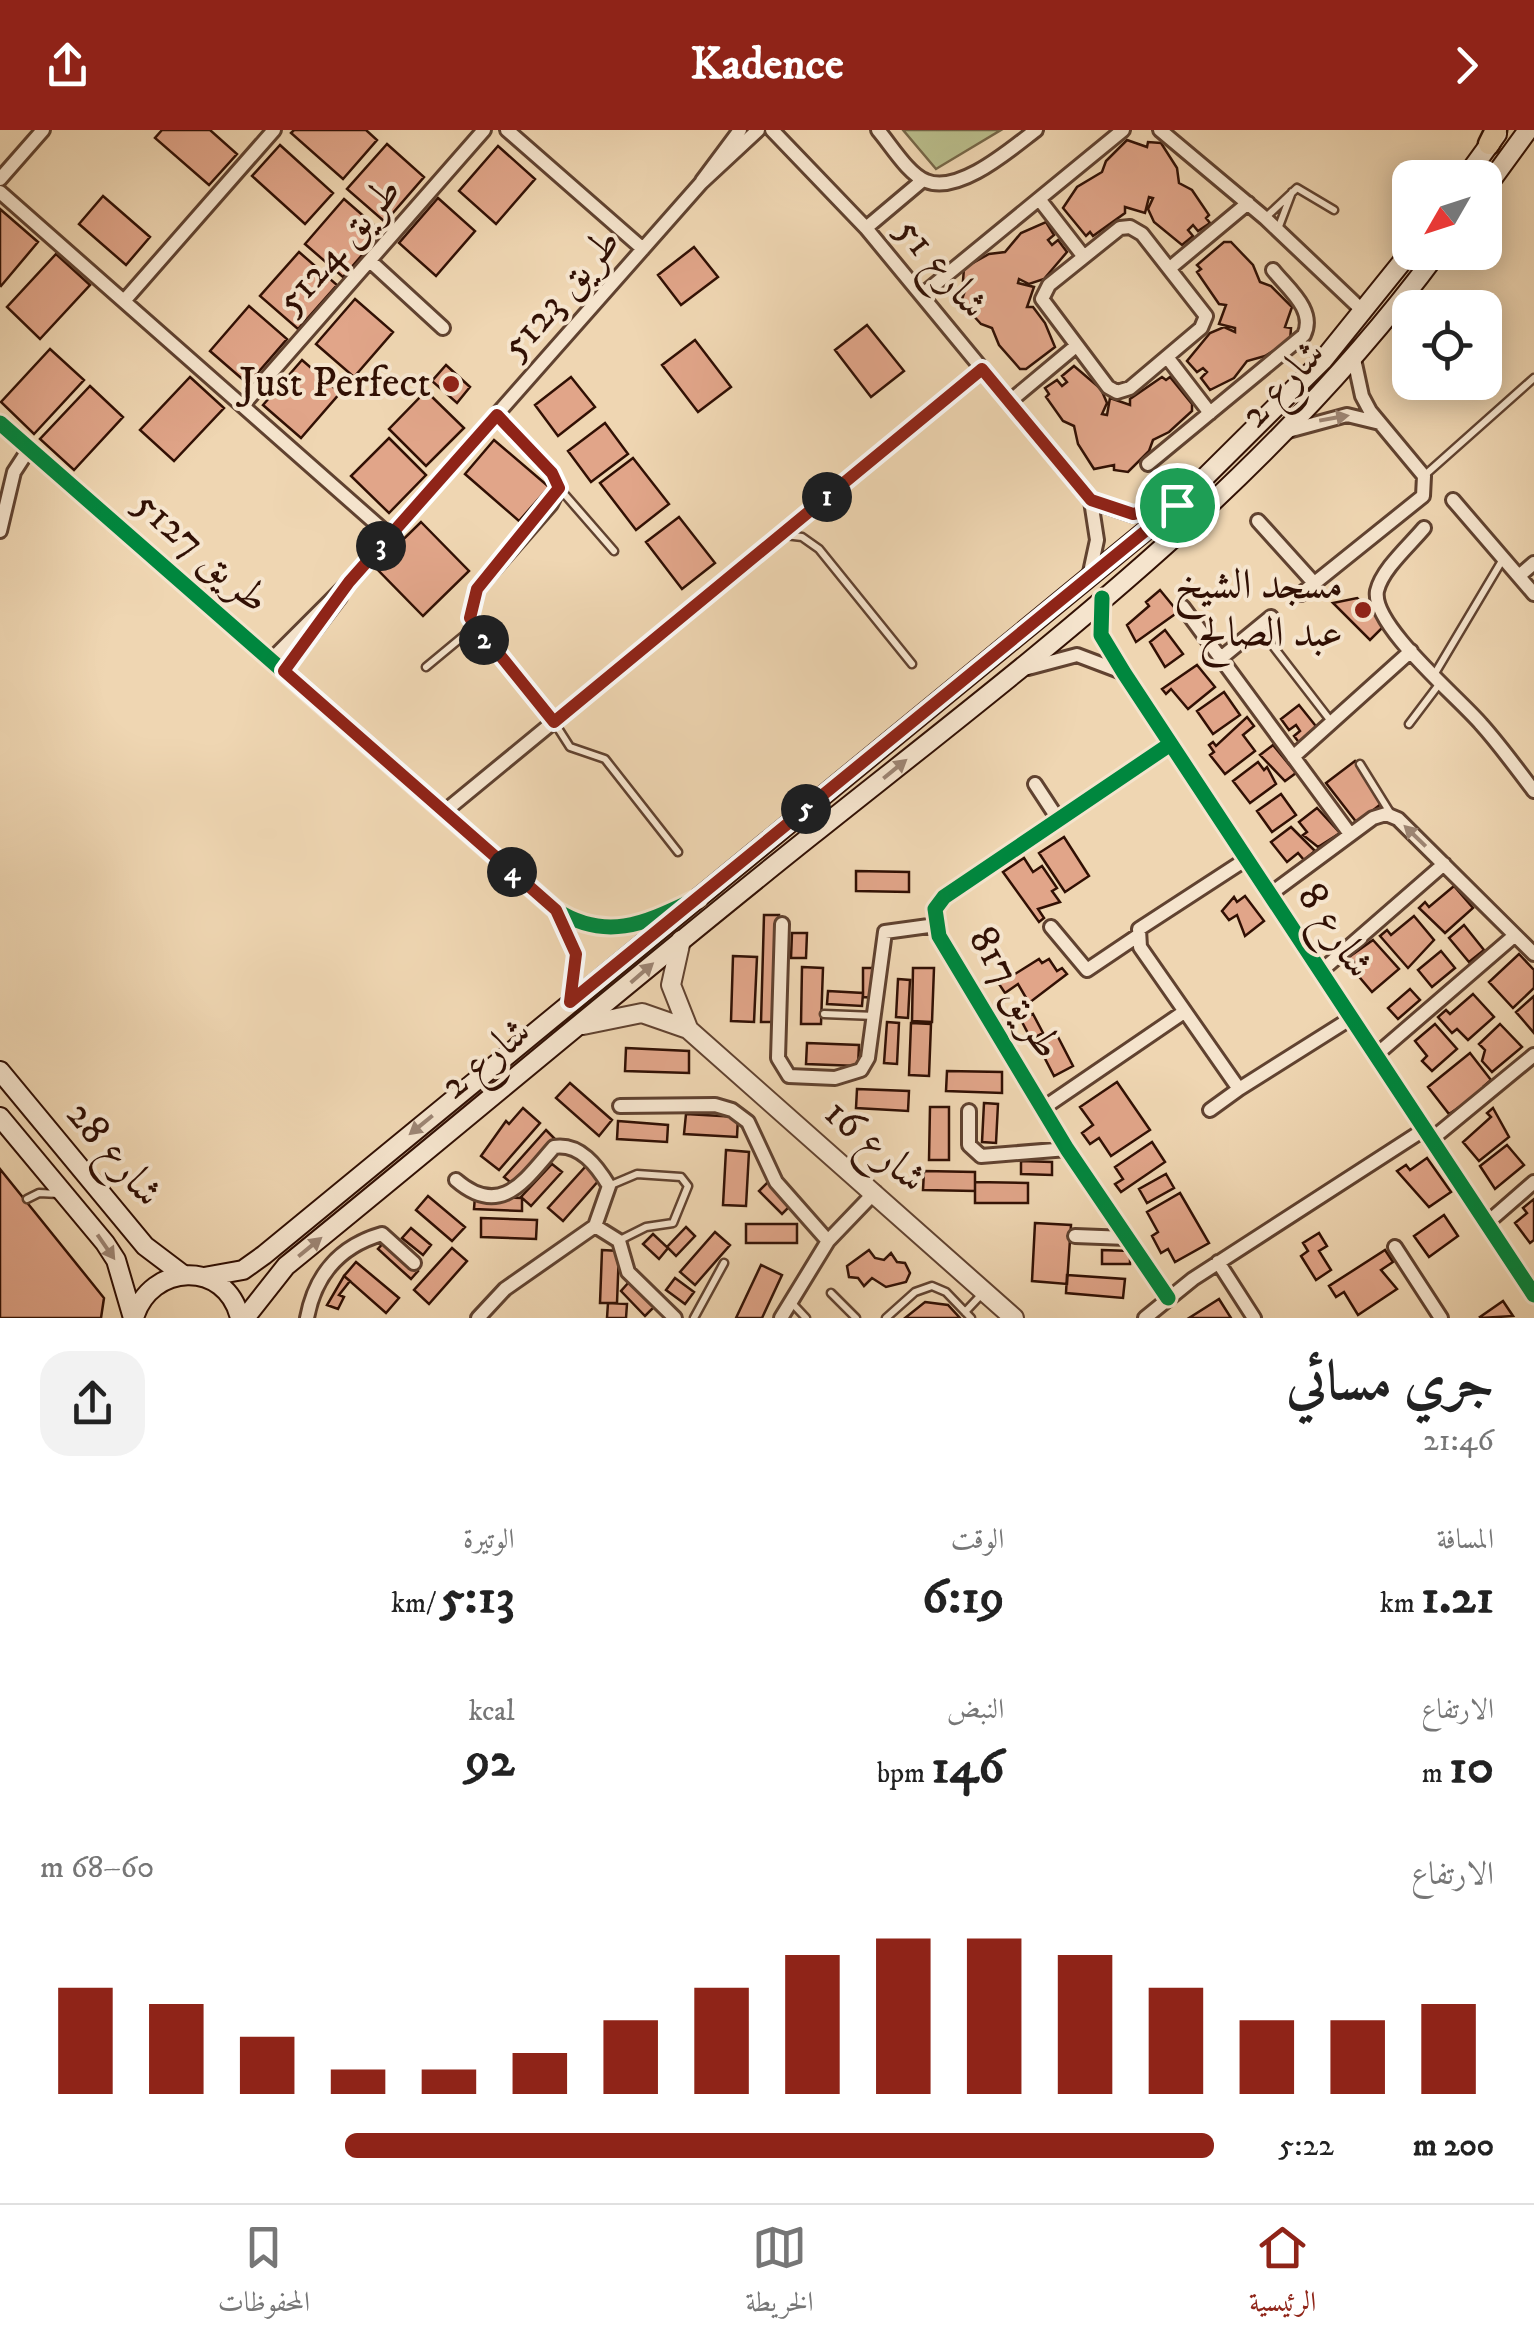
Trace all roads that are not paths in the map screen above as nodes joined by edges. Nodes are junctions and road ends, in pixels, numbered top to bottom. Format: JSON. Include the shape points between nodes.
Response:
{"nodes":[{"id":1,"x":43,"y":130,"type":"edge"},
{"id":2,"x":274,"y":130,"type":"edge"},
{"id":3,"x":484,"y":130,"type":"edge"},
{"id":4,"x":507,"y":130,"type":"edge"},
{"id":5,"x":740,"y":130,"type":"edge"},
{"id":6,"x":758,"y":130,"type":"edge"},
{"id":7,"x":772,"y":130,"type":"edge"},
{"id":8,"x":878,"y":130,"type":"edge"},
{"id":9,"x":1036,"y":130,"type":"edge"},
{"id":10,"x":1123,"y":130,"type":"edge"},
{"id":11,"x":1160,"y":130,"type":"edge"},
{"id":12,"x":1528,"y":130,"type":"edge"},
{"id":13,"x":1495,"y":135,"type":"edge"},
{"id":14,"x":1478,"y":160,"type":"edge"},
{"id":15,"x":1502,"y":166,"type":"edge"},
{"id":16,"x":0,"y":179,"type":"edge"},
{"id":17,"x":923,"y":180,"type":"junction"},
{"id":18,"x":702,"y":183,"type":"junction"},
{"id":19,"x":1293,"y":191,"type":"junction"},
{"id":20,"x":0,"y":192,"type":"edge"},
{"id":21,"x":1039,"y":198,"type":"junction"},
{"id":22,"x":1248,"y":203,"type":"junction"},
{"id":23,"x":1334,"y":210,"type":"dead end"},
{"id":24,"x":1265,"y":218,"type":"junction"},
{"id":25,"x":866,"y":228,"type":"junction"},
{"id":26,"x":1278,"y":229,"type":"junction"},
{"id":27,"x":643,"y":250,"type":"junction"},
{"id":28,"x":1084,"y":257,"type":"junction"},
{"id":29,"x":370,"y":260,"type":"junction"},
{"id":30,"x":1170,"y":268,"type":"junction"},
{"id":31,"x":1272,"y":270,"type":"dead end"},
{"id":32,"x":1396,"y":270,"type":"edge"},
{"id":33,"x":1424,"y":270,"type":"edge"},
{"id":34,"x":922,"y":295,"type":"junction"},
{"id":35,"x":124,"y":301,"type":"junction"},
{"id":36,"x":1364,"y":312,"type":"junction"},
{"id":37,"x":443,"y":328,"type":"dead end"},
{"id":38,"x":1076,"y":346,"type":"junction"},
{"id":39,"x":1167,"y":356,"type":"junction"},
{"id":40,"x":1354,"y":360,"type":"junction"},
{"id":41,"x":982,"y":369,"type":"junction"},
{"id":42,"x":1534,"y":378,"type":"edge"},
{"id":43,"x":1009,"y":402,"type":"junction"},
{"id":44,"x":243,"y":406,"type":"junction"},
{"id":45,"x":1210,"y":413,"type":"junction"},
{"id":46,"x":497,"y":415,"type":"junction"},
{"id":47,"x":0,"y":423,"type":"edge"},
{"id":48,"x":1382,"y":424,"type":"junction"},
{"id":49,"x":1287,"y":431,"type":"junction"},
{"id":50,"x":29,"y":449,"type":"junction"},
{"id":51,"x":1148,"y":464,"type":"dead end"},
{"id":52,"x":1425,"y":481,"type":"junction"},
{"id":53,"x":559,"y":488,"type":"junction"},
{"id":54,"x":1091,"y":500,"type":"junction"},
{"id":55,"x":1453,"y":500,"type":"dead end"},
{"id":56,"x":1177,"y":505,"type":"junction"},
{"id":57,"x":1258,"y":521,"type":"dead end"},
{"id":58,"x":1424,"y":528,"type":"dead end"},
{"id":59,"x":0,"y":530,"type":"edge"},
{"id":60,"x":390,"y":536,"type":"junction"},
{"id":61,"x":779,"y":537,"type":"junction"},
{"id":62,"x":614,"y":551,"type":"dead end"},
{"id":63,"x":1504,"y":558,"type":"junction"},
{"id":64,"x":1534,"y":564,"type":"edge"},
{"id":65,"x":1519,"y":576,"type":"junction"},
{"id":66,"x":1088,"y":579,"type":"junction"},
{"id":67,"x":349,"y":582,"type":"junction"},
{"id":68,"x":1314,"y":583,"type":"junction"},
{"id":69,"x":1301,"y":594,"type":"dead end"},
{"id":70,"x":1534,"y":594,"type":"edge"},
{"id":71,"x":1102,"y":598,"type":"junction"},
{"id":72,"x":1183,"y":608,"type":"dead end"},
{"id":73,"x":1271,"y":617,"type":"dead end"},
{"id":74,"x":473,"y":628,"type":"junction"},
{"id":75,"x":1259,"y":628,"type":"junction"},
{"id":76,"x":1411,"y":651,"type":"junction"},
{"id":77,"x":1222,"y":658,"type":"junction"},
{"id":78,"x":271,"y":660,"type":"junction"},
{"id":79,"x":912,"y":664,"type":"dead end"},
{"id":80,"x":426,"y":667,"type":"dead end"},
{"id":81,"x":284,"y":671,"type":"junction"},
{"id":82,"x":1016,"y":672,"type":"junction"},
{"id":83,"x":1124,"y":673,"type":"junction"},
{"id":84,"x":1437,"y":679,"type":"junction"},
{"id":85,"x":1331,"y":721,"type":"junction"},
{"id":86,"x":554,"y":722,"type":"junction"},
{"id":87,"x":1409,"y":724,"type":"dead end"},
{"id":88,"x":1169,"y":744,"type":"junction"},
{"id":89,"x":1293,"y":757,"type":"junction"},
{"id":90,"x":1360,"y":764,"type":"dead end"},
{"id":91,"x":1035,"y":784,"type":"dead end"},
{"id":92,"x":1534,"y":792,"type":"edge"},
{"id":93,"x":444,"y":812,"type":"junction"},
{"id":94,"x":1386,"y":814,"type":"junction"},
{"id":95,"x":1058,"y":820,"type":"junction"},
{"id":96,"x":1350,"y":834,"type":"junction"},
{"id":97,"x":678,"y":852,"type":"dead end"},
{"id":98,"x":1244,"y":860,"type":"junction"},
{"id":99,"x":1444,"y":864,"type":"junction"},
{"id":100,"x":1269,"y":895,"type":"junction"},
{"id":101,"x":698,"y":898,"type":"junction"},
{"id":102,"x":556,"y":910,"type":"junction"},
{"id":103,"x":782,"y":924,"type":"dead end"},
{"id":104,"x":936,"y":925,"type":"junction"},
{"id":105,"x":1051,"y":928,"type":"dead end"},
{"id":106,"x":1136,"y":936,"type":"junction"},
{"id":107,"x":1514,"y":936,"type":"junction"},
{"id":108,"x":681,"y":940,"type":"junction"},
{"id":109,"x":1534,"y":954,"type":"edge"},
{"id":110,"x":1320,"y":972,"type":"junction"},
{"id":111,"x":570,"y":1002,"type":"junction"},
{"id":112,"x":1184,"y":1012,"type":"junction"},
{"id":113,"x":824,"y":1014,"type":"dead end"},
{"id":114,"x":876,"y":1016,"type":"junction"},
{"id":115,"x":1350,"y":1019,"type":"junction"},
{"id":116,"x":583,"y":1024,"type":"junction"},
{"id":117,"x":688,"y":1029,"type":"junction"},
{"id":118,"x":1376,"y":1055,"type":"junction"},
{"id":119,"x":1534,"y":1055,"type":"edge"},
{"id":120,"x":0,"y":1071,"type":"edge"},
{"id":121,"x":1239,"y":1089,"type":"junction"},
{"id":122,"x":620,"y":1106,"type":"dead end"},
{"id":123,"x":1042,"y":1108,"type":"junction"},
{"id":124,"x":1210,"y":1110,"type":"dead end"},
{"id":125,"x":968,"y":1111,"type":"dead end"},
{"id":126,"x":0,"y":1117,"type":"edge"},
{"id":127,"x":1429,"y":1134,"type":"junction"},
{"id":128,"x":1066,"y":1149,"type":"junction"},
{"id":129,"x":456,"y":1180,"type":"dead end"},
{"id":130,"x":1534,"y":1182,"type":"edge"},
{"id":131,"x":609,"y":1186,"type":"junction"},
{"id":132,"x":875,"y":1192,"type":"junction"},
{"id":133,"x":66,"y":1198,"type":"junction"},
{"id":134,"x":27,"y":1199,"type":"dead end"},
{"id":135,"x":1487,"y":1222,"type":"junction"},
{"id":136,"x":596,"y":1226,"type":"junction"},
{"id":137,"x":1075,"y":1236,"type":"dead end"},
{"id":138,"x":1127,"y":1238,"type":"junction"},
{"id":139,"x":619,"y":1241,"type":"junction"},
{"id":140,"x":828,"y":1241,"type":"junction"},
{"id":141,"x":1395,"y":1247,"type":"dead end"},
{"id":142,"x":1218,"y":1262,"type":"junction"},
{"id":143,"x":414,"y":1263,"type":"dead end"},
{"id":144,"x":724,"y":1263,"type":"dead end"},
{"id":145,"x":182,"y":1274,"type":"junction"},
{"id":146,"x":204,"y":1276,"type":"junction"},
{"id":147,"x":984,"y":1291,"type":"junction"},
{"id":148,"x":832,"y":1293,"type":"dead end"},
{"id":149,"x":1534,"y":1295,"type":"edge"},
{"id":150,"x":1168,"y":1298,"type":"junction"},
{"id":151,"x":790,"y":1302,"type":"junction"},
{"id":152,"x":968,"y":1315,"type":"edge"},
{"id":153,"x":133,"y":1318,"type":"edge"},
{"id":154,"x":243,"y":1318,"type":"edge"},
{"id":155,"x":307,"y":1318,"type":"edge"},
{"id":156,"x":478,"y":1318,"type":"edge"},
{"id":157,"x":674,"y":1318,"type":"edge"},
{"id":158,"x":694,"y":1318,"type":"edge"},
{"id":159,"x":780,"y":1318,"type":"edge"},
{"id":160,"x":806,"y":1318,"type":"edge"},
{"id":161,"x":856,"y":1318,"type":"edge"},
{"id":162,"x":886,"y":1318,"type":"edge"},
{"id":163,"x":1014,"y":1318,"type":"edge"},
{"id":164,"x":1145,"y":1318,"type":"edge"},
{"id":165,"x":1254,"y":1318,"type":"edge"},
{"id":166,"x":1441,"y":1318,"type":"edge"}],
"edges":[{"from":1,"to":16,"type":"street"},
{"from":2,"to":35,"type":"street"},
{"from":3,"to":29,"type":"street","name":"طريق 5124"},
{"from":4,"to":27,"type":"street"},
{"from":5,"to":18,"type":"street","name":"طريق 5123"},
{"from":6,"to":18,"type":"street","name":"طريق 5123"},
{"from":7,"to":25,"type":"street","name":"شارع 51"},
{"from":8,"to":17,"type":"street"},
{"from":9,"to":17,"type":"street","via":[[983,169],[938,184]]},
{"from":10,"to":21,"type":"street"},
{"from":11,"to":22,"type":"street"},
{"from":12,"to":15,"type":"main road"},
{"from":13,"to":14,"type":"main road"},
{"from":17,"to":25,"type":"street"},
{"from":18,"to":27,"type":"street","name":"طريق 5123"},
{"from":19,"to":23,"type":"lane","via":[[1307,190]]},
{"from":19,"to":24,"type":"lane"},
{"from":19,"to":26,"type":"lane"},
{"from":20,"to":35,"type":"street"},
{"from":21,"to":28,"type":"street"},
{"from":21,"to":34,"type":"street"},
{"from":22,"to":24,"type":"street"},
{"from":22,"to":30,"type":"street"},
{"from":24,"to":26,"type":"street"},
{"from":25,"to":34,"type":"street","name":"شارع 51"},
{"from":26,"to":36,"type":"street"},
{"from":27,"to":46,"type":"street","name":"طريق 5123"},
{"from":28,"to":30,"type":"street","via":[[1130,226]]},
{"from":28,"to":38,"type":"street","via":[[1042,299]]},
{"from":29,"to":37,"type":"street"},
{"from":29,"to":44,"type":"street","name":"طريق 5124"},
{"from":30,"to":39,"type":"street","via":[[1206,316]]},
{"from":31,"to":45,"type":"street","via":[[1305,310],[1307,329]]},
{"from":32,"to":36,"type":"main road","name":"شارع 2"},
{"from":33,"to":40,"type":"main road","name":"شارع 2"},
{"from":34,"to":41,"type":"street","name":"شارع 51"},
{"from":35,"to":44,"type":"street"},
{"from":36,"to":56,"type":"main road","name":"شارع 2","via":[[1280,406]]},
{"from":38,"to":39,"type":"street","via":[[1117,392]]},
{"from":38,"to":43,"type":"street"},
{"from":39,"to":45,"type":"street"},
{"from":40,"to":48,"type":"street","via":[[1362,396]]},
{"from":40,"to":49,"type":"main road","name":"شارع 2"},
{"from":41,"to":43,"type":"street","name":"شارع 51"},
{"from":41,"to":61,"type":"street"},
{"from":42,"to":52,"type":"lane"},
{"from":43,"to":54,"type":"street","name":"شارع 51"},
{"from":44,"to":60,"type":"street"},
{"from":45,"to":51,"type":"street"},
{"from":46,"to":53,"type":"street"},
{"from":46,"to":60,"type":"street","name":"طريق 5123"},
{"from":47,"to":50,"type":"street","name":"طريق 5127"},
{"from":49,"to":48,"type":"street","one_way":true,"via":[[1346,415]]},
{"from":48,"to":52,"type":"street"},
{"from":49,"to":71,"type":"main road","name":"شارع 2"},
{"from":50,"to":59,"type":"street","via":[[14,472]]},
{"from":50,"to":78,"type":"street","name":"طريق 5127"},
{"from":52,"to":68,"type":"street","via":[[1423,496]]},
{"from":53,"to":62,"type":"lane"},
{"from":53,"to":74,"type":"street","via":[[477,589],[469,607]]},
{"from":54,"to":56,"type":"street","via":[[1133,514]]},
{"from":54,"to":66,"type":"street","via":[[1097,540]]},
{"from":55,"to":63,"type":"street"},
{"from":56,"to":66,"type":"main road","name":"شارع 2"},
{"from":57,"to":68,"type":"street"},
{"from":58,"to":76,"type":"street","via":[[1376,593],[1379,610]]},
{"from":60,"to":67,"type":"street","name":"طريق 5123"},
{"from":61,"to":79,"type":"lane","via":[[814,544]]},
{"from":61,"to":86,"type":"street"},
{"from":63,"to":65,"type":"street"},
{"from":63,"to":84,"type":"lane"},
{"from":64,"to":65,"type":"street"},
{"from":65,"to":70,"type":"street"},
{"from":66,"to":101,"type":"main road","name":"شارع 2"},
{"from":67,"to":78,"type":"street","name":"طريق 5123"},
{"from":67,"to":81,"type":"street","name":"طريق 5123"},
{"from":68,"to":69,"type":"street"},
{"from":71,"to":82,"type":"main road","name":"شارع 2"},
{"from":71,"to":83,"type":"street","name":"شارع 8","via":[[1101,635]]},
{"from":72,"to":77,"type":"street"},
{"from":73,"to":75,"type":"street"},
{"from":74,"to":80,"type":"lane"},
{"from":74,"to":86,"type":"street"},
{"from":75,"to":77,"type":"street"},
{"from":75,"to":85,"type":"lane"},
{"from":76,"to":84,"type":"street"},
{"from":76,"to":85,"type":"street"},
{"from":77,"to":89,"type":"street"},
{"from":78,"to":81,"type":"street","name":"طريق 5127"},
{"from":81,"to":93,"type":"street","name":"طريق 5127"},
{"from":82,"to":83,"type":"street","via":[[1077,656]]},
{"from":108,"to":82,"type":"main road","name":"شارع 2","one_way":true},
{"from":83,"to":88,"type":"street","name":"شارع 8"},
{"from":84,"to":87,"type":"lane"},
{"from":84,"to":92,"type":"street"},
{"from":85,"to":89,"type":"street"},
{"from":86,"to":93,"type":"street"},
{"from":86,"to":97,"type":"lane","via":[[570,747],[605,759]]},
{"from":88,"to":95,"type":"street","name":"طريق 817"},
{"from":88,"to":98,"type":"street","name":"شارع 8"},
{"from":89,"to":96,"type":"street"},
{"from":90,"to":94,"type":"lane","via":[[1388,802]]},
{"from":91,"to":95,"type":"street"},
{"from":93,"to":102,"type":"street","name":"طريق 5127"},
{"from":94,"to":96,"type":"street"},
{"from":99,"to":94,"type":"street","one_way":true},
{"from":95,"to":104,"type":"street","name":"طريق 817","via":[[944,897],[935,909]]},
{"from":96,"to":100,"type":"street"},
{"from":98,"to":100,"type":"street","name":"شارع 8"},
{"from":98,"to":106,"type":"street"},
{"from":99,"to":107,"type":"street"},
{"from":99,"to":110,"type":"street"},
{"from":100,"to":110,"type":"street","name":"شارع 8"},
{"from":101,"to":102,"type":"street","name":"طريق 5127","via":[[625,929],[588,927]]},
{"from":101,"to":111,"type":"main road","name":"شارع 2"},
{"from":102,"to":111,"type":"street","name":"طريق 5127","via":[[576,954]]},
{"from":103,"to":114,"type":"street","via":[[778,1058],[790,1076],[836,1078],[862,1070]]},
{"from":104,"to":114,"type":"street","via":[[886,932]]},
{"from":104,"to":123,"type":"street","name":"طريق 817"},
{"from":105,"to":106,"type":"street","via":[[1087,970]]},
{"from":106,"to":112,"type":"street"},
{"from":107,"to":109,"type":"street"},
{"from":107,"to":118,"type":"street"},
{"from":116,"to":108,"type":"main road","name":"شارع 2","one_way":true},
{"from":108,"to":117,"type":"main road","name":"شارع 16","via":[[671,985]]},
{"from":110,"to":115,"type":"street","name":"شارع 8"},
{"from":111,"to":146,"type":"main road","name":"شارع 2","one_way":true,"via":[[264,1255],[243,1270]]},
{"from":112,"to":121,"type":"street"},
{"from":112,"to":123,"type":"street"},
{"from":113,"to":114,"type":"lane"},
{"from":115,"to":118,"type":"street","name":"شارع 8"},
{"from":115,"to":121,"type":"street"},
{"from":116,"to":117,"type":"main road","name":"شارع 16","via":[[642,1012]]},
{"from":154,"to":116,"type":"main road","name":"شارع 2","one_way":true,"via":[[286,1266]]},
{"from":117,"to":132,"type":"main road","name":"شارع 16"},
{"from":118,"to":127,"type":"street","name":"شارع 8"},
{"from":119,"to":127,"type":"street"},
{"from":120,"to":145,"type":"main road","name":"شارع 28","via":[[145,1246]]},
{"from":121,"to":124,"type":"street"},
{"from":122,"to":140,"type":"street","via":[[732,1110],[748,1122],[776,1182]]},
{"from":123,"to":128,"type":"street","name":"طريق 817"},
{"from":125,"to":128,"type":"street","via":[[974,1153],[1025,1156]]},
{"from":126,"to":133,"type":"main road","name":"شارع 28"},
{"from":127,"to":135,"type":"street","name":"شارع 8"},
{"from":127,"to":142,"type":"street"},
{"from":128,"to":138,"type":"street","name":"طريق 817"},
{"from":129,"to":131,"type":"street","via":[[472,1193],[505,1196],[562,1146],[577,1149]]},
{"from":130,"to":135,"type":"street"},
{"from":131,"to":136,"type":"street"},
{"from":131,"to":139,"type":"lane","via":[[637,1174],[681,1177],[688,1186],[673,1223]]},
{"from":132,"to":140,"type":"street"},
{"from":132,"to":147,"type":"main road","name":"شارع 16"},
{"from":133,"to":134,"type":"lane","via":[[53,1192]]},
{"from":133,"to":153,"type":"main road","name":"شارع 28","one_way":true,"via":[[116,1260]]},
{"from":135,"to":149,"type":"street","name":"شارع 8"},
{"from":136,"to":139,"type":"street"},
{"from":136,"to":156,"type":"street","via":[[505,1290]]},
{"from":137,"to":138,"type":"street"},
{"from":138,"to":150,"type":"street","name":"طريق 817"},
{"from":139,"to":157,"type":"street","via":[[628,1272]]},
{"from":140,"to":151,"type":"street"},
{"from":141,"to":166,"type":"street"},
{"from":142,"to":150,"type":"street"},
{"from":142,"to":165,"type":"street"},
{"from":143,"to":155,"type":"street","via":[[382,1234],[368,1238],[338,1254],[312,1292]]},
{"from":144,"to":158,"type":"lane"},
{"from":145,"to":146,"type":"main road","name":"شارع 2"},
{"from":145,"to":153,"type":"main road","via":[[156,1284]]},
{"from":146,"to":154,"type":"main road","via":[[230,1294]]},
{"from":147,"to":152,"type":"lane"},
{"from":147,"to":163,"type":"main road","name":"شارع 16"},
{"from":148,"to":161,"type":"lane"},
{"from":150,"to":164,"type":"street"},
{"from":151,"to":159,"type":"street"},
{"from":151,"to":160,"type":"lane"},
{"from":152,"to":162,"type":"lane","via":[[942,1289],[926,1286]]}]}
